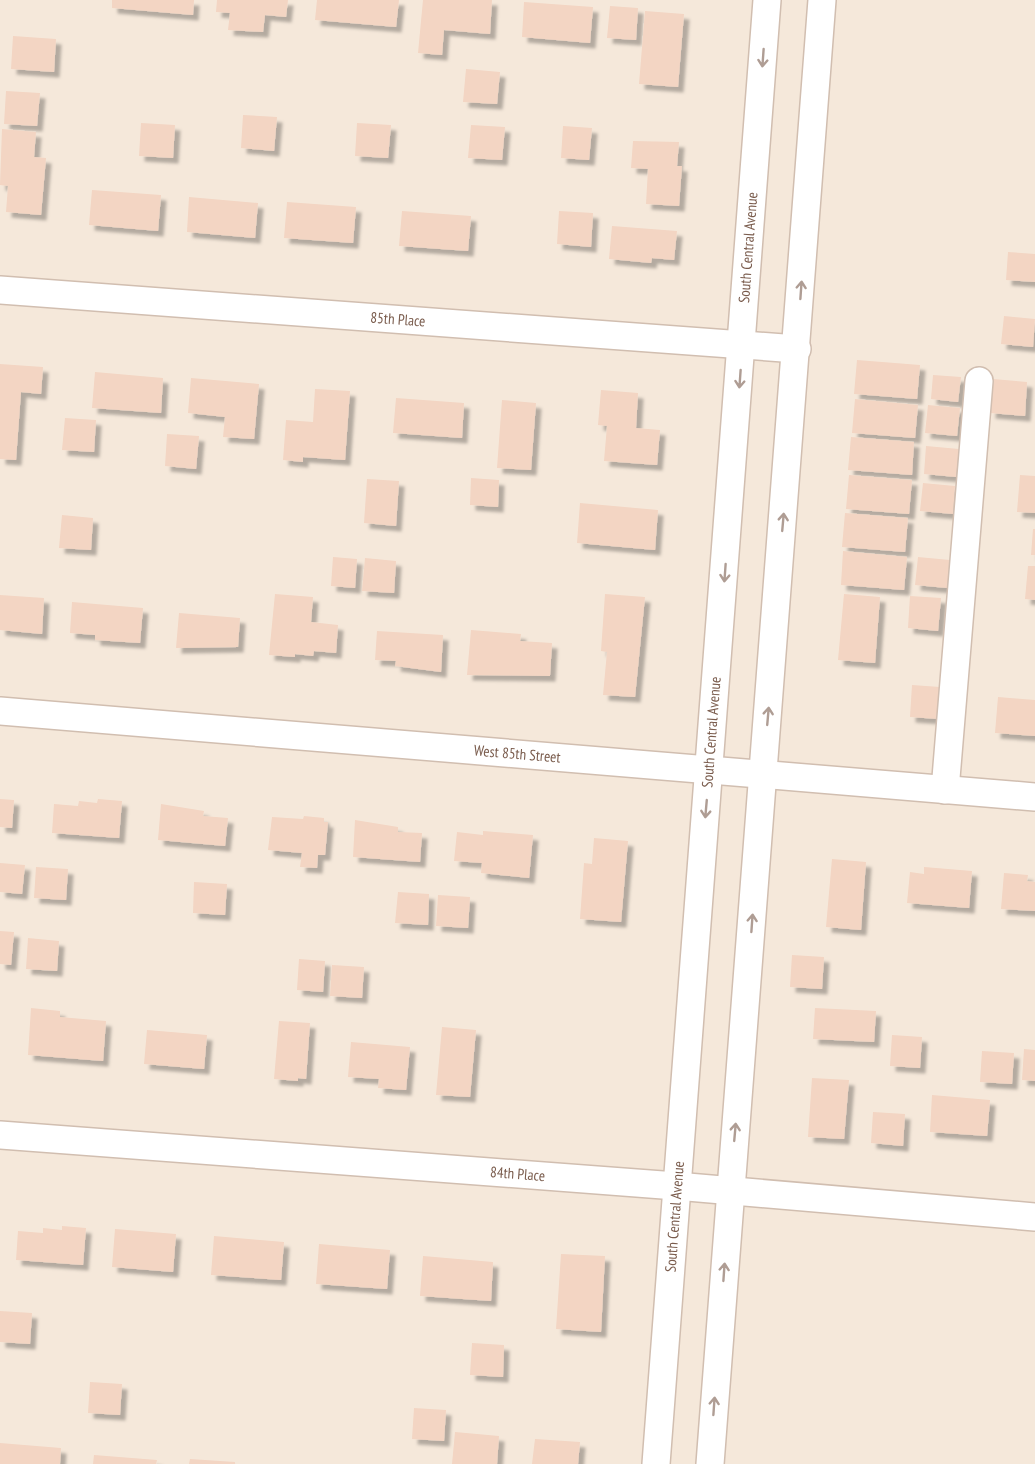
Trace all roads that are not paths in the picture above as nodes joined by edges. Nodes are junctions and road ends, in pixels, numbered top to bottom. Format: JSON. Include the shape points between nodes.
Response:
{"nodes":[{"id":1,"x":767,"y":0,"type":"edge"},
{"id":2,"x":822,"y":0,"type":"edge"},
{"id":3,"x":0,"y":290,"type":"edge"},
{"id":4,"x":743,"y":344,"type":"junction"},
{"id":5,"x":797,"y":349,"type":"junction"},
{"id":6,"x":979,"y":381,"type":"dead end"},
{"id":7,"x":0,"y":711,"type":"edge"},
{"id":8,"x":709,"y":770,"type":"junction"},
{"id":9,"x":763,"y":774,"type":"junction"},
{"id":10,"x":945,"y":790,"type":"junction"},
{"id":11,"x":1035,"y":797,"type":"edge"},
{"id":12,"x":0,"y":1136,"type":"edge"},
{"id":13,"x":676,"y":1186,"type":"junction"},
{"id":14,"x":730,"y":1191,"type":"junction"},
{"id":15,"x":1035,"y":1217,"type":"edge"},
{"id":16,"x":656,"y":1464,"type":"edge"},
{"id":17,"x":710,"y":1464,"type":"edge"}],
"edges":[{"from":1,"to":4,"type":"street","name":"South Central Avenue","one_way":true},
{"from":5,"to":2,"type":"street","one_way":true},
{"from":3,"to":4,"type":"street","name":"85th Place"},
{"from":4,"to":5,"type":"street","name":"85th Place"},
{"from":4,"to":8,"type":"street","name":"South Central Avenue","one_way":true},
{"from":9,"to":5,"type":"street","one_way":true},
{"from":6,"to":10,"type":"street"},
{"from":7,"to":8,"type":"street","name":"West 85th Street"},
{"from":8,"to":9,"type":"street","name":"West 85th Street"},
{"from":8,"to":13,"type":"street","name":"South Central Avenue","one_way":true},
{"from":9,"to":10,"type":"street","name":"West 85th Street"},
{"from":14,"to":9,"type":"street","one_way":true},
{"from":10,"to":11,"type":"street","name":"West 85th Street"},
{"from":12,"to":13,"type":"street","name":"84th Place"},
{"from":13,"to":14,"type":"street","name":"84th Place"},
{"from":13,"to":16,"type":"street","name":"South Central Avenue"},
{"from":14,"to":15,"type":"street","name":"84th Place"},
{"from":17,"to":14,"type":"street","one_way":true}]}
